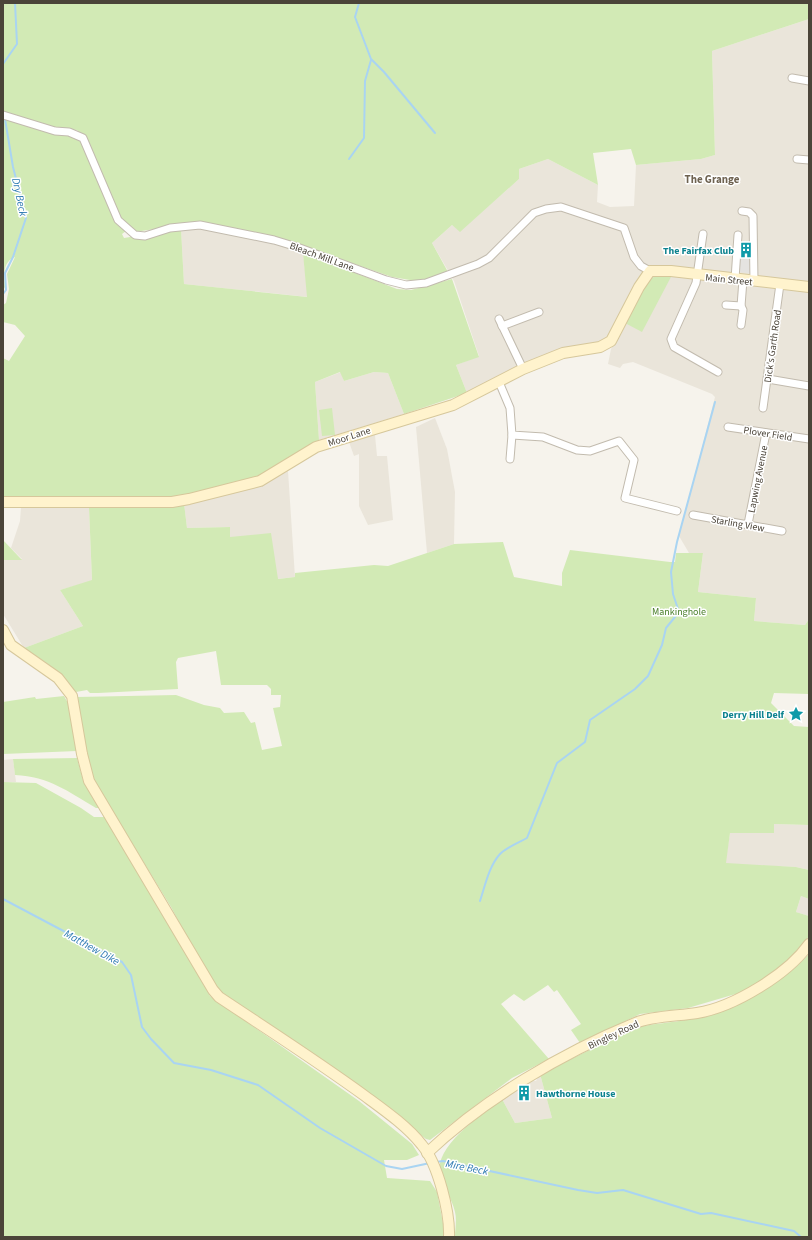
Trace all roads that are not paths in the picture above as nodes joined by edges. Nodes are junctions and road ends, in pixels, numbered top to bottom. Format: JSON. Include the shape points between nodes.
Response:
{"nodes":[{"id":1,"x":792,"y":78,"type":"dead end"},
{"id":2,"x":809,"y":81,"type":"edge"},
{"id":3,"x":3,"y":115,"type":"edge"},
{"id":4,"x":797,"y":159,"type":"dead end"},
{"id":5,"x":809,"y":160,"type":"edge"},
{"id":6,"x":742,"y":211,"type":"dead end"},
{"id":7,"x":703,"y":234,"type":"dead end"},
{"id":8,"x":738,"y":235,"type":"dead end"},
{"id":9,"x":650,"y":271,"type":"junction"},
{"id":10,"x":698,"y":275,"type":"junction"},
{"id":11,"x":739,"y":280,"type":"junction"},
{"id":12,"x":754,"y":281,"type":"junction"},
{"id":13,"x":780,"y":284,"type":"junction"},
{"id":14,"x":809,"y":287,"type":"edge"},
{"id":15,"x":726,"y":305,"type":"dead end"},
{"id":16,"x":741,"y":306,"type":"junction"},
{"id":17,"x":539,"y":312,"type":"dead end"},
{"id":18,"x":499,"y":319,"type":"dead end"},
{"id":19,"x":741,"y":325,"type":"dead end"},
{"id":20,"x":502,"y":326,"type":"junction"},
{"id":21,"x":523,"y":369,"type":"junction"},
{"id":22,"x":718,"y":372,"type":"dead end"},
{"id":23,"x":768,"y":379,"type":"junction"},
{"id":24,"x":499,"y":382,"type":"junction"},
{"id":25,"x":809,"y":386,"type":"edge"},
{"id":26,"x":763,"y":408,"type":"dead end"},
{"id":27,"x":728,"y":427,"type":"dead end"},
{"id":28,"x":766,"y":433,"type":"junction"},
{"id":29,"x":512,"y":436,"type":"junction"},
{"id":30,"x":809,"y":439,"type":"edge"},
{"id":31,"x":510,"y":459,"type":"dead end"},
{"id":32,"x":3,"y":502,"type":"edge"},
{"id":33,"x":677,"y":512,"type":"dead end"},
{"id":34,"x":693,"y":515,"type":"dead end"},
{"id":35,"x":748,"y":524,"type":"junction"},
{"id":36,"x":782,"y":531,"type":"dead end"},
{"id":37,"x":3,"y":630,"type":"edge"},
{"id":38,"x":809,"y":944,"type":"edge"},
{"id":39,"x":428,"y":1153,"type":"junction"},
{"id":40,"x":449,"y":1237,"type":"edge"}],
"edges":[{"from":1,"to":2,"type":"street"},
{"from":3,"to":9,"type":"street","name":"Bleach Mill Lane","via":[[83,138],[118,220],[135,235],[145,236],[170,228],[200,225],[286,243],[386,280],[414,286],[478,264],[500,248],[534,213],[561,207],[624,228],[634,257],[641,266]]},
{"from":4,"to":5,"type":"street"},
{"from":6,"to":12,"type":"street","via":[[750,212],[753,216]]},
{"from":7,"to":10,"type":"street"},
{"from":8,"to":11,"type":"street"},
{"from":9,"to":10,"type":"street","name":"Main Street"},
{"from":9,"to":21,"type":"street","name":"Moor Lane","via":[[611,341],[600,347],[563,353]]},
{"from":10,"to":11,"type":"street","name":"Main Street"},
{"from":10,"to":22,"type":"street","via":[[671,339],[674,347]]},
{"from":11,"to":12,"type":"street","name":"Main Street"},
{"from":11,"to":16,"type":"street"},
{"from":12,"to":13,"type":"street","name":"Main Street"},
{"from":13,"to":14,"type":"street","name":"Main Street"},
{"from":13,"to":23,"type":"street","name":"Dick's Garth Road"},
{"from":15,"to":16,"type":"street"},
{"from":16,"to":19,"type":"street"},
{"from":17,"to":20,"type":"street"},
{"from":18,"to":20,"type":"street"},
{"from":20,"to":21,"type":"street"},
{"from":21,"to":24,"type":"street","name":"Moor Lane"},
{"from":23,"to":25,"type":"street"},
{"from":23,"to":26,"type":"street","name":"Dick's Garth Road"},
{"from":24,"to":29,"type":"street","via":[[510,408]]},
{"from":24,"to":32,"type":"street","name":"Moor Lane","via":[[453,405],[316,447],[260,481],[189,499],[172,502]]},
{"from":27,"to":28,"type":"street","name":"Plover Field"},
{"from":28,"to":30,"type":"street","name":"Plover Field"},
{"from":28,"to":35,"type":"street","name":"Lapwing Avenue"},
{"from":29,"to":31,"type":"street"},
{"from":29,"to":33,"type":"street","via":[[543,437],[577,450],[590,451],[619,441],[634,460],[625,498]]},
{"from":34,"to":35,"type":"street","name":"Starling View"},
{"from":35,"to":36,"type":"street","name":"Starling View"},
{"from":37,"to":39,"type":"street","via":[[11,645],[58,678],[72,696],[89,781],[213,990],[219,997],[341,1078],[387,1112],[416,1137]]},
{"from":38,"to":39,"type":"street","name":"Bingley Road","via":[[793,962],[743,998],[700,1012],[636,1022],[533,1073],[485,1107]]},
{"from":39,"to":40,"type":"street","via":[[446,1203]]}]}
